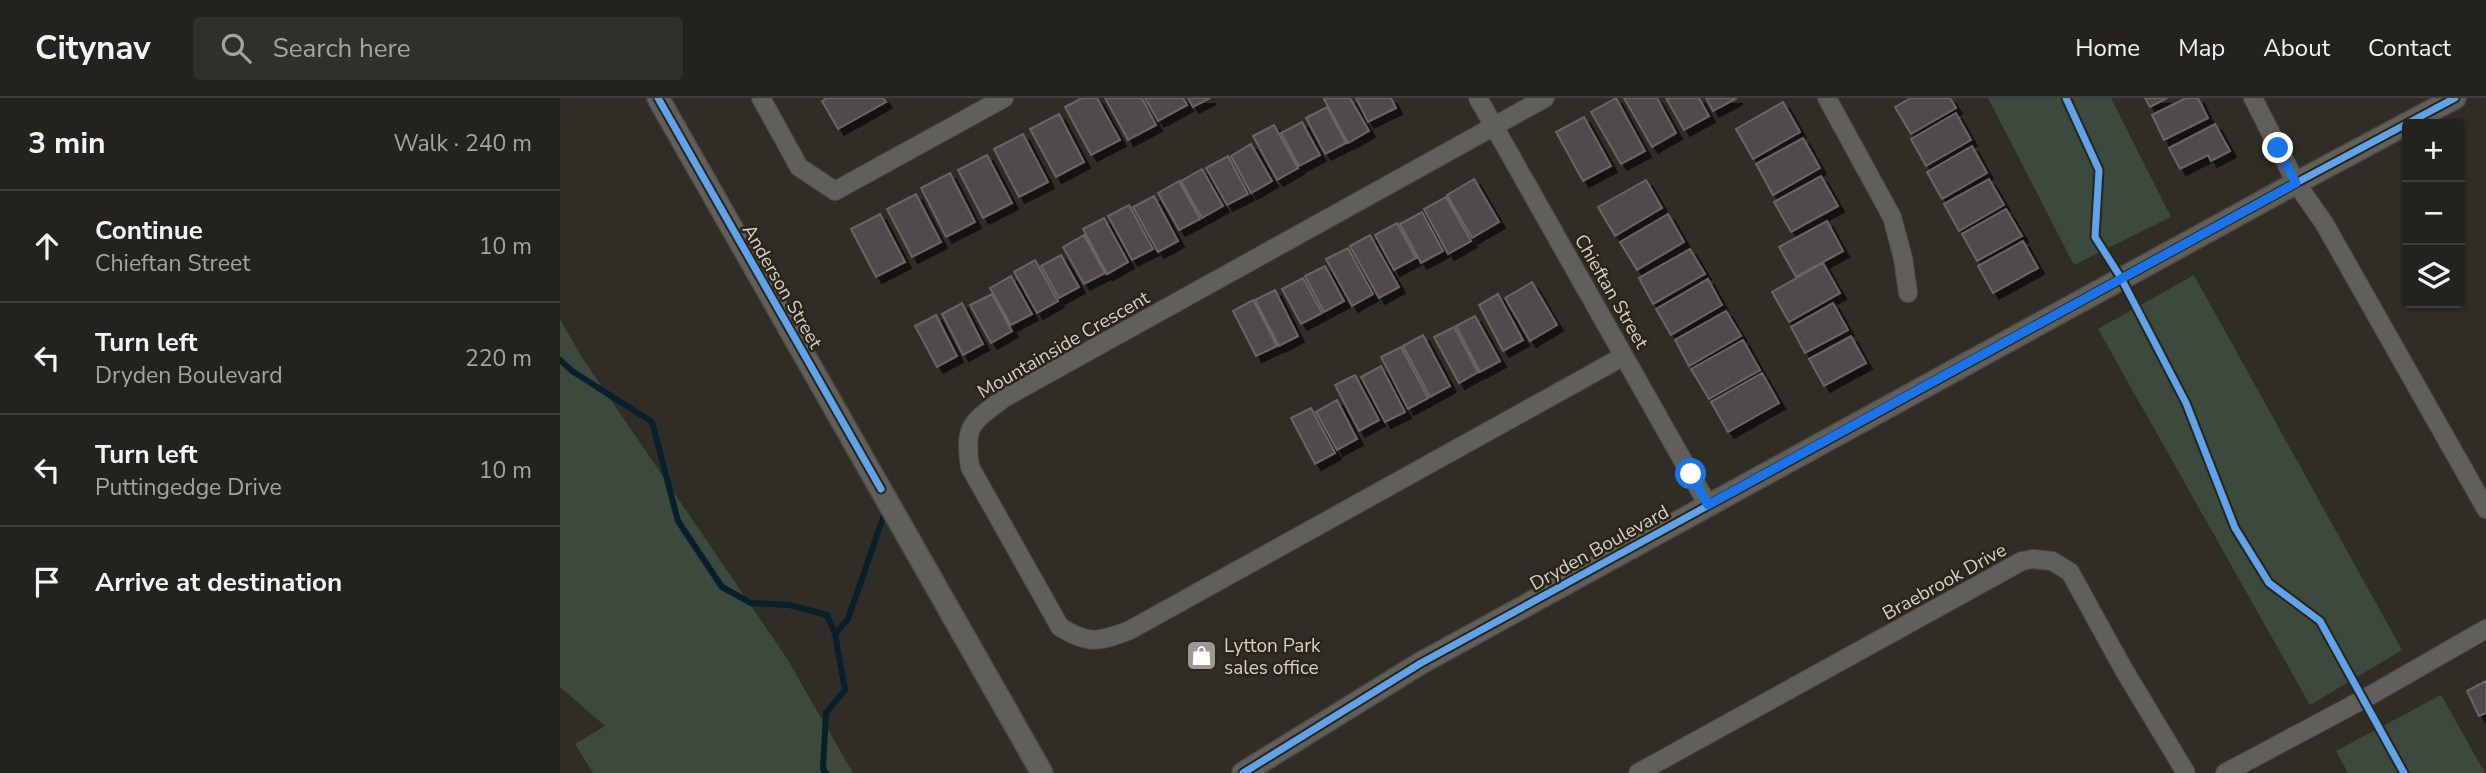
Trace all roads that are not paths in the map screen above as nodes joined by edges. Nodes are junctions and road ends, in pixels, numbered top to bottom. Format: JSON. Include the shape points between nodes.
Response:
{"nodes":[{"id":1,"x":658,"y":98,"type":"edge"},
{"id":2,"x":761,"y":98,"type":"edge"},
{"id":3,"x":1004,"y":98,"type":"edge"},
{"id":4,"x":1478,"y":98,"type":"edge"},
{"id":5,"x":1545,"y":98,"type":"edge"},
{"id":6,"x":1827,"y":98,"type":"edge"},
{"id":7,"x":2253,"y":98,"type":"edge"},
{"id":8,"x":2455,"y":98,"type":"edge"},
{"id":9,"x":1494,"y":127,"type":"junction"},
{"id":10,"x":2296,"y":183,"type":"junction"},
{"id":11,"x":1908,"y":293,"type":"dead end"},
{"id":12,"x":1624,"y":356,"type":"junction"},
{"id":13,"x":1708,"y":505,"type":"junction"},
{"id":14,"x":2486,"y":509,"type":"edge"},
{"id":15,"x":2486,"y":629,"type":"edge"},
{"id":16,"x":1042,"y":773,"type":"edge"},
{"id":17,"x":1243,"y":773,"type":"edge"},
{"id":18,"x":1638,"y":773,"type":"edge"},
{"id":19,"x":2186,"y":773,"type":"edge"},
{"id":20,"x":2225,"y":773,"type":"edge"}],
"edges":[{"from":1,"to":16,"type":"street","name":"Anderson Street"},
{"from":2,"to":3,"type":"street","via":[[799,167],[835,191]]},
{"from":4,"to":9,"type":"street","name":"Chieftan Street"},
{"from":5,"to":9,"type":"street","name":"Mountainside Crescent"},
{"from":6,"to":11,"type":"street","via":[[1892,217]]},
{"from":7,"to":10,"type":"street"},
{"from":8,"to":10,"type":"street","name":"Dryden Boulevard"},
{"from":9,"to":12,"type":"street","name":"Chieftan Street"},
{"from":9,"to":12,"type":"street","name":"Mountainside Crescent","via":[[1003,398],[971,425],[967,444],[970,467],[1060,627],[1079,639],[1104,640],[1130,630]]},
{"from":10,"to":13,"type":"street","name":"Dryden Boulevard"},
{"from":10,"to":14,"type":"street","via":[[2324,223]]},
{"from":12,"to":13,"type":"street","name":"Chieftan Street"},
{"from":13,"to":17,"type":"street","name":"Dryden Boulevard","via":[[1421,663]]},
{"from":15,"to":20,"type":"street"},
{"from":18,"to":19,"type":"street","name":"Braebrook Drive","via":[[2033,559],[2052,561],[2070,572]]}]}
